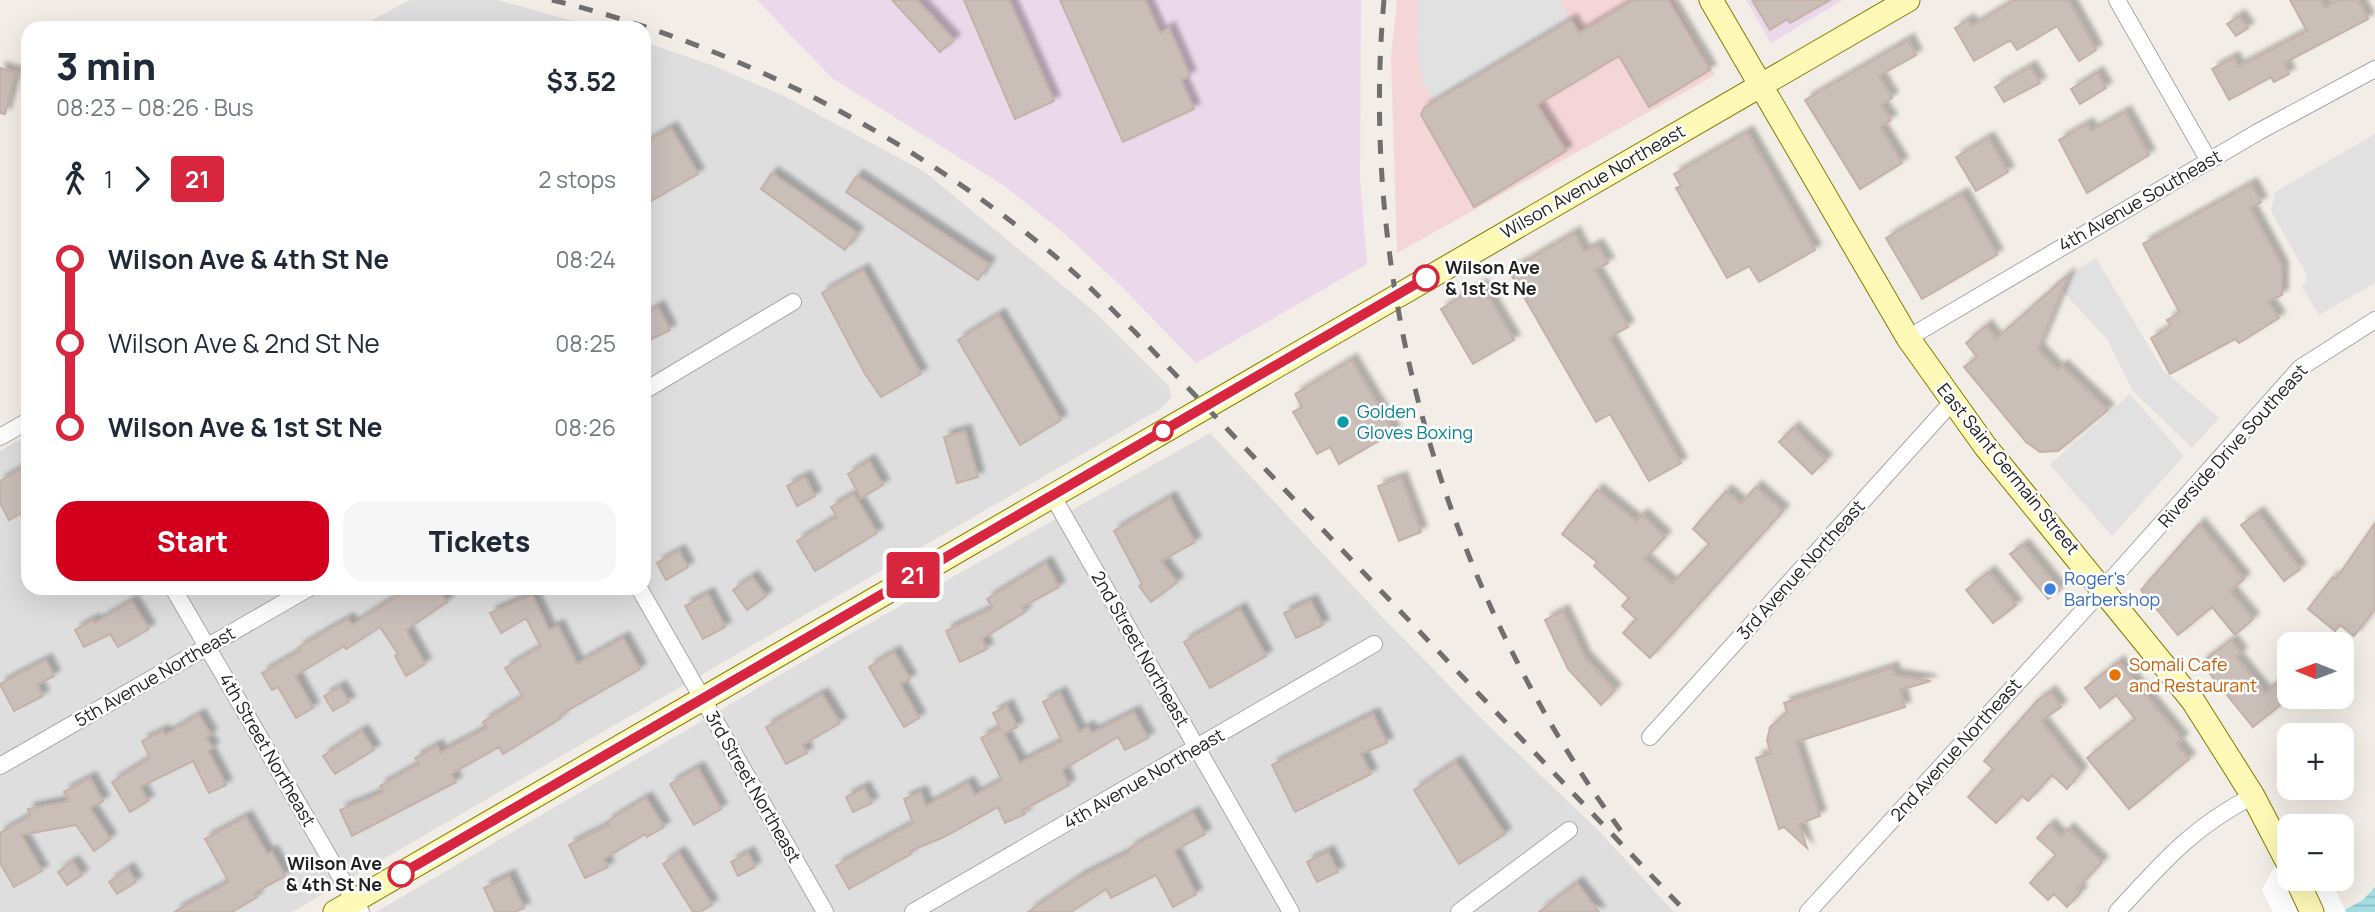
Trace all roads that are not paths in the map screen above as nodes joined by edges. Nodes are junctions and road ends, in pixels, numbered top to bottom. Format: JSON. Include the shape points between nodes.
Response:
{"nodes":[{"id":1,"x":1711,"y":0,"type":"edge"},
{"id":2,"x":1908,"y":0,"type":"edge"},
{"id":3,"x":2117,"y":0,"type":"edge"},
{"id":4,"x":2375,"y":69,"type":"edge"},
{"id":5,"x":1761,"y":85,"type":"junction"},
{"id":6,"x":2209,"y":161,"type":"junction"},
{"id":7,"x":793,"y":302,"type":"dead end"},
{"id":8,"x":2375,"y":320,"type":"edge"},
{"id":9,"x":1908,"y":338,"type":"junction"},
{"id":10,"x":651,"y":387,"type":"edge"},
{"id":11,"x":1952,"y":402,"type":"junction"},
{"id":12,"x":21,"y":425,"type":"edge"},
{"id":13,"x":0,"y":437,"type":"edge"},
{"id":14,"x":1052,"y":495,"type":"junction"},
{"id":15,"x":2104,"y":589,"type":"junction"},
{"id":16,"x":177,"y":595,"type":"edge"},
{"id":17,"x":297,"y":595,"type":"edge"},
{"id":18,"x":643,"y":595,"type":"edge"},
{"id":19,"x":1374,"y":644,"type":"dead end"},
{"id":20,"x":208,"y":648,"type":"junction"},
{"id":21,"x":701,"y":698,"type":"junction"},
{"id":22,"x":1650,"y":737,"type":"dead end"},
{"id":23,"x":1197,"y":748,"type":"junction"},
{"id":24,"x":0,"y":766,"type":"edge"},
{"id":25,"x":2253,"y":796,"type":"junction"},
{"id":26,"x":1569,"y":830,"type":"dead end"},
{"id":27,"x":2277,"y":841,"type":"edge"},
{"id":28,"x":2302,"y":891,"type":"edge"},
{"id":29,"x":350,"y":908,"type":"edge"},
{"id":30,"x":825,"y":912,"type":"edge"},
{"id":31,"x":913,"y":912,"type":"edge"},
{"id":32,"x":1291,"y":912,"type":"edge"},
{"id":33,"x":1460,"y":912,"type":"edge"},
{"id":34,"x":1808,"y":912,"type":"edge"},
{"id":35,"x":2117,"y":912,"type":"edge"},
{"id":36,"x":2312,"y":912,"type":"edge"}],
"edges":[{"from":1,"to":5,"type":"street","name":"East Saint Germain Street"},
{"from":2,"to":5,"type":"street","name":"Wilson Avenue Northeast"},
{"from":3,"to":6,"type":"street"},
{"from":4,"to":6,"type":"street","name":"4th Avenue Southeast"},
{"from":5,"to":9,"type":"street","name":"East Saint Germain Street"},
{"from":5,"to":14,"type":"street","name":"Wilson Avenue Northeast"},
{"from":6,"to":9,"type":"street","name":"4th Avenue Southeast"},
{"from":7,"to":10,"type":"street"},
{"from":8,"to":15,"type":"street","name":"Riverside Drive Southeast","via":[[2301,368]]},
{"from":9,"to":11,"type":"street","name":"East Saint Germain Street"},
{"from":11,"to":15,"type":"street","name":"East Saint Germain Street"},
{"from":11,"to":22,"type":"street","name":"3rd Avenue Northeast"},
{"from":12,"to":13,"type":"street"},
{"from":14,"to":21,"type":"street","name":"Wilson Avenue Northeast"},
{"from":14,"to":23,"type":"street","name":"2nd Street Northeast"},
{"from":15,"to":25,"type":"street","name":"East Saint Germain Street","via":[[2193,701]]},
{"from":15,"to":34,"type":"street","name":"2nd Avenue Northeast"},
{"from":16,"to":20,"type":"street","name":"4th Street Northeast"},
{"from":17,"to":20,"type":"street","name":"5th Avenue Northeast"},
{"from":18,"to":21,"type":"street","name":"3rd Street Northeast"},
{"from":19,"to":23,"type":"street","name":"4th Avenue Northeast"},
{"from":20,"to":24,"type":"street","name":"5th Avenue Northeast"},
{"from":20,"to":29,"type":"street","name":"4th Street Northeast"},
{"from":21,"to":29,"type":"street","name":"Wilson Avenue Northeast"},
{"from":21,"to":30,"type":"street","name":"3rd Street Northeast"},
{"from":23,"to":31,"type":"street","name":"4th Avenue Northeast"},
{"from":23,"to":32,"type":"street","name":"2nd Street Northeast"},
{"from":25,"to":27,"type":"street","name":"East Saint Germain Street"},
{"from":25,"to":35,"type":"street","via":[[2182,841]]},
{"from":26,"to":33,"type":"street"},
{"from":28,"to":36,"type":"street"}]}
